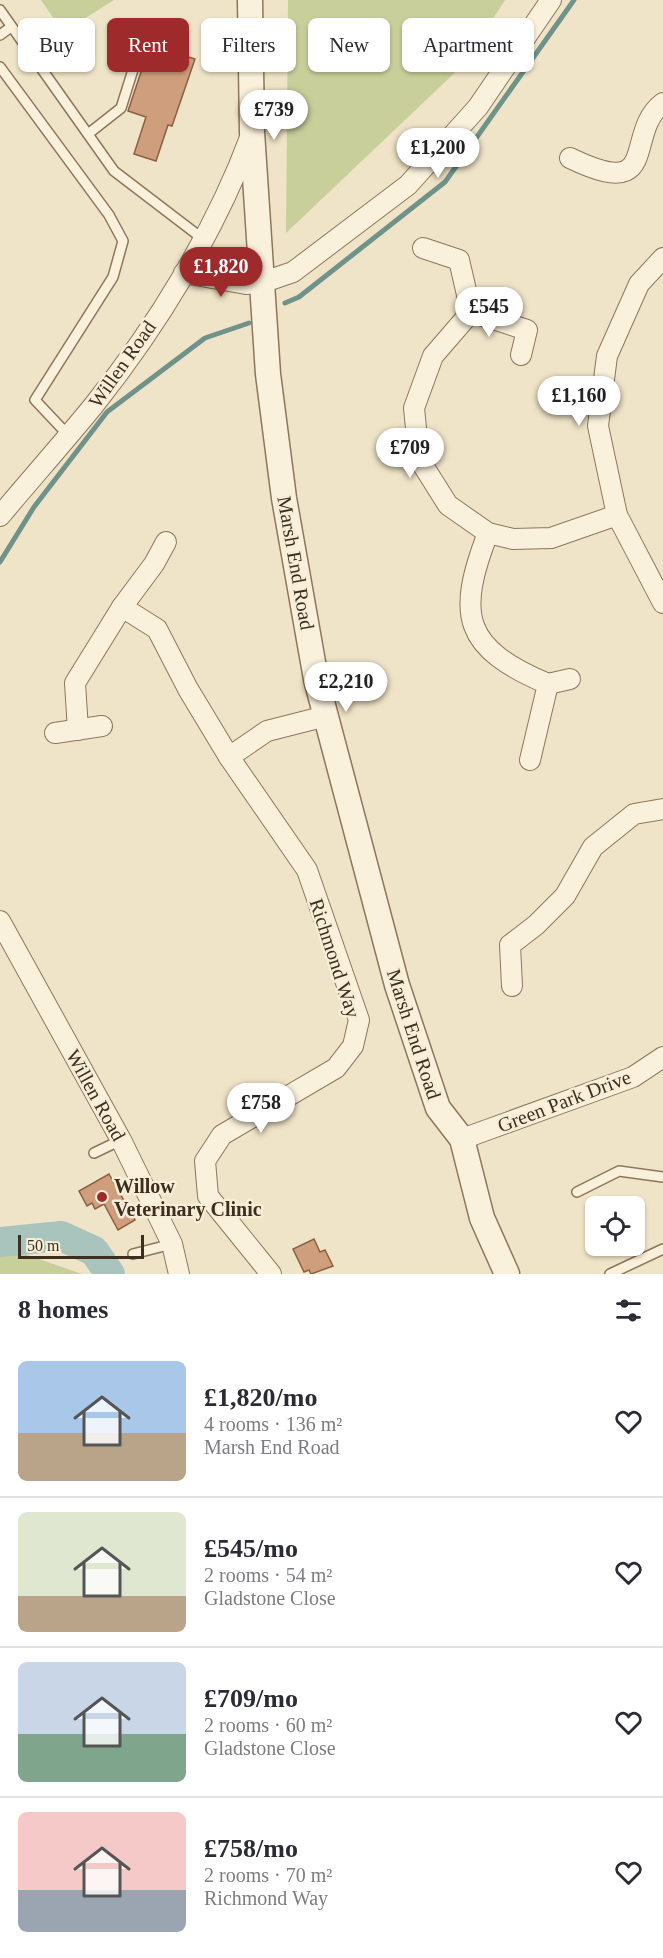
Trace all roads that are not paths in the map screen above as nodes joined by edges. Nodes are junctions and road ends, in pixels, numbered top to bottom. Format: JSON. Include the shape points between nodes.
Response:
{"nodes":[{"id":1,"x":250,"y":0,"type":"edge"},
{"id":2,"x":551,"y":0,"type":"edge"},
{"id":3,"x":0,"y":10,"type":"edge"},
{"id":4,"x":11,"y":27,"type":"junction"},
{"id":5,"x":0,"y":35,"type":"edge"},
{"id":6,"x":0,"y":67,"type":"edge"},
{"id":7,"x":132,"y":72,"type":"edge"},
{"id":8,"x":663,"y":103,"type":"edge"},
{"id":9,"x":252,"y":132,"type":"junction"},
{"id":10,"x":88,"y":134,"type":"junction"},
{"id":11,"x":570,"y":158,"type":"dead end"},
{"id":12,"x":203,"y":239,"type":"junction"},
{"id":13,"x":423,"y":248,"type":"dead end"},
{"id":14,"x":663,"y":258,"type":"edge"},
{"id":15,"x":184,"y":273,"type":"junction"},
{"id":16,"x":261,"y":283,"type":"junction"},
{"id":17,"x":471,"y":312,"type":"junction"},
{"id":18,"x":521,"y":355,"type":"dead end"},
{"id":19,"x":69,"y":435,"type":"junction"},
{"id":20,"x":617,"y":515,"type":"junction"},
{"id":21,"x":0,"y":516,"type":"edge"},
{"id":22,"x":488,"y":534,"type":"junction"},
{"id":23,"x":166,"y":542,"type":"dead end"},
{"id":24,"x":663,"y":603,"type":"edge"},
{"id":25,"x":122,"y":607,"type":"junction"},
{"id":26,"x":570,"y":679,"type":"dead end"},
{"id":27,"x":548,"y":684,"type":"junction"},
{"id":28,"x":326,"y":716,"type":"junction"},
{"id":29,"x":102,"y":726,"type":"dead end"},
{"id":30,"x":78,"y":730,"type":"junction"},
{"id":31,"x":56,"y":733,"type":"dead end"},
{"id":32,"x":229,"y":757,"type":"junction"},
{"id":33,"x":530,"y":760,"type":"dead end"},
{"id":34,"x":663,"y":809,"type":"edge"},
{"id":35,"x":0,"y":921,"type":"edge"},
{"id":36,"x":512,"y":986,"type":"dead end"},
{"id":37,"x":663,"y":1057,"type":"edge"},
{"id":38,"x":462,"y":1139,"type":"junction"},
{"id":39,"x":121,"y":1140,"type":"junction"},
{"id":40,"x":94,"y":1153,"type":"dead end"},
{"id":41,"x":663,"y":1177,"type":"edge"},
{"id":42,"x":577,"y":1192,"type":"dead end"},
{"id":43,"x":171,"y":1244,"type":"junction"},
{"id":44,"x":663,"y":1249,"type":"edge"},
{"id":45,"x":133,"y":1254,"type":"dead end"},
{"id":46,"x":179,"y":1274,"type":"edge"},
{"id":47,"x":271,"y":1274,"type":"edge"},
{"id":48,"x":507,"y":1274,"type":"edge"},
{"id":49,"x":610,"y":1274,"type":"edge"}],
"edges":[{"from":1,"to":9,"type":"street","name":"Marsh End Road"},
{"from":2,"to":16,"type":"street","via":[[478,108],[408,184],[293,272]]},
{"from":3,"to":4,"type":"lane"},
{"from":4,"to":5,"type":"lane"},
{"from":4,"to":10,"type":"lane"},
{"from":6,"to":19,"type":"lane","via":[[109,215],[123,241],[114,277],[34,400]]},
{"from":7,"to":10,"type":"lane","via":[[121,108]]},
{"from":8,"to":11,"type":"street","via":[[656,108],[647,127],[640,155],[619,182]]},
{"from":9,"to":12,"type":"street","name":"Willen Road","via":[[222,207]]},
{"from":9,"to":16,"type":"street","name":"Marsh End Road"},
{"from":10,"to":12,"type":"lane","via":[[114,171]]},
{"from":12,"to":15,"type":"street","name":"Willen Road"},
{"from":13,"to":17,"type":"street","via":[[459,260]]},
{"from":14,"to":20,"type":"street","via":[[639,284],[607,356],[598,426]]},
{"from":15,"to":16,"type":"street"},
{"from":15,"to":19,"type":"street","name":"Willen Road","via":[[132,352]]},
{"from":16,"to":28,"type":"street","name":"Marsh End Road","via":[[284,498],[316,680]]},
{"from":17,"to":18,"type":"street","via":[[527,330]]},
{"from":17,"to":22,"type":"street","via":[[434,356],[414,408],[419,459],[448,505]]},
{"from":19,"to":21,"type":"street","name":"Willen Road"},
{"from":20,"to":22,"type":"street","via":[[551,538],[513,539]]},
{"from":20,"to":24,"type":"street"},
{"from":22,"to":27,"type":"street","via":[[472,574],[468,610],[483,644],[511,668]]},
{"from":23,"to":25,"type":"street"},
{"from":25,"to":30,"type":"street","via":[[75,683]]},
{"from":25,"to":32,"type":"street","name":"Richmond Way","via":[[157,628]]},
{"from":26,"to":27,"type":"street"},
{"from":27,"to":33,"type":"street"},
{"from":28,"to":32,"type":"street","via":[[267,731]]},
{"from":28,"to":38,"type":"street","name":"Marsh End Road","via":[[397,985],[438,1108]]},
{"from":29,"to":30,"type":"street"},
{"from":30,"to":31,"type":"street"},
{"from":32,"to":47,"type":"street","name":"Richmond Way","via":[[307,870],[359,1020],[353,1046],[336,1068],[222,1135],[205,1161],[208,1196]]},
{"from":34,"to":36,"type":"street","via":[[634,814],[593,847],[565,896],[510,945]]},
{"from":35,"to":39,"type":"street","name":"Willen Road"},
{"from":37,"to":38,"type":"street","name":"Green Park Drive","via":[[633,1077]]},
{"from":38,"to":48,"type":"street","name":"Marsh End Road","via":[[482,1218]]},
{"from":39,"to":40,"type":"lane"},
{"from":39,"to":43,"type":"street","name":"Willen Road"},
{"from":41,"to":42,"type":"lane","via":[[619,1171]]},
{"from":43,"to":45,"type":"lane"},
{"from":43,"to":46,"type":"street","name":"Willen Road"},
{"from":44,"to":49,"type":"lane"}]}
